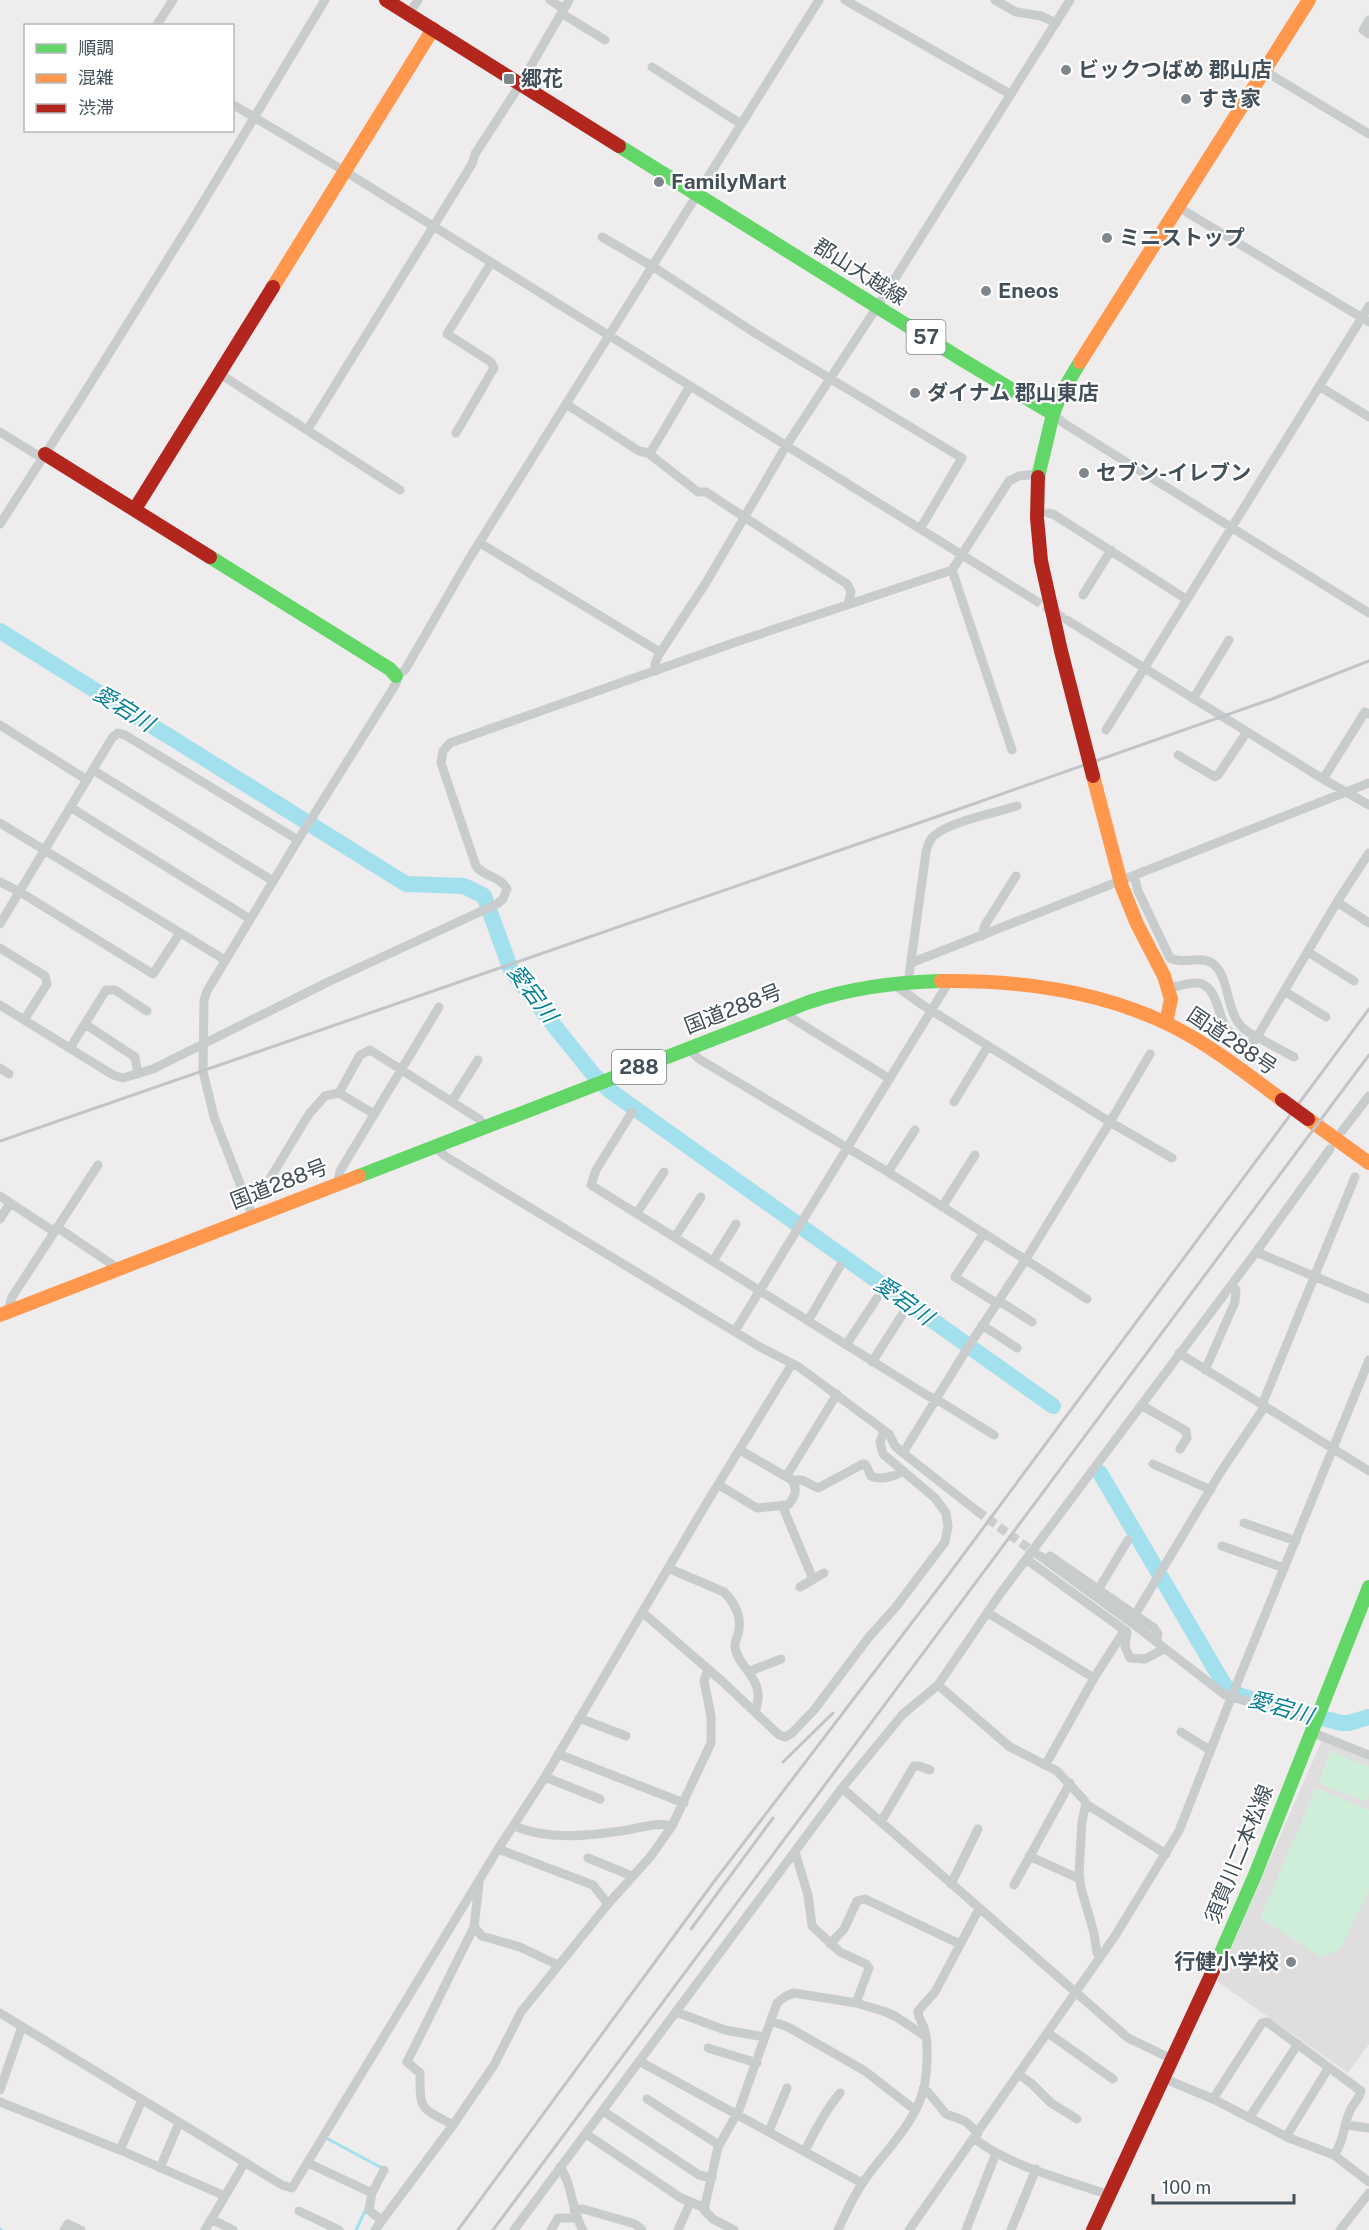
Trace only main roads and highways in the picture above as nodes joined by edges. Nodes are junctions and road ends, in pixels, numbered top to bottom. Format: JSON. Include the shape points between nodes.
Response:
{"nodes":[{"id":1,"x":386,"y":0,"type":"edge"},
{"id":2,"x":1309,"y":0,"type":"edge"},
{"id":3,"x":433,"y":29,"type":"junction"},
{"id":4,"x":1053,"y":414,"type":"junction"},
{"id":5,"x":45,"y":454,"type":"road end"},
{"id":6,"x":135,"y":509,"type":"junction"},
{"id":7,"x":396,"y":676,"type":"road end"},
{"id":8,"x":1166,"y":1023,"type":"junction"},
{"id":9,"x":1369,"y":1163,"type":"edge"},
{"id":10,"x":4,"y":1314,"type":"edge"},
{"id":11,"x":1369,"y":1587,"type":"edge"},
{"id":12,"x":1366,"y":1608,"type":"edge"},
{"id":13,"x":1093,"y":2230,"type":"edge"}],
"edges":[{"from":1,"to":3,"type":"main road","name":"郡山大越線","number":"57"},
{"from":2,"to":4,"type":"main road","via":[[1080,361]]},
{"from":3,"to":4,"type":"main road","name":"郡山大越線","number":"57"},
{"from":3,"to":6,"type":"main road"},
{"from":4,"to":8,"type":"main road","bridge":true,"via":[[1038,476],[1041,561],[1122,887],[1172,999]]},
{"from":5,"to":6,"type":"main road"},
{"from":6,"to":7,"type":"main road"},
{"from":8,"to":9,"type":"main road","name":"国道288号","number":"288","bridge":true,"via":[[1214,1050]]},
{"from":8,"to":10,"type":"main road","name":"国道288号","number":"288","via":[[1093,997],[1016,983],[908,982],[849,991],[688,1048]]},
{"from":11,"to":12,"type":"main road","name":"須賀川二本松線"},
{"from":12,"to":13,"type":"main road","name":"須賀川二本松線","via":[[1313,1726],[1246,1895]]}]}
